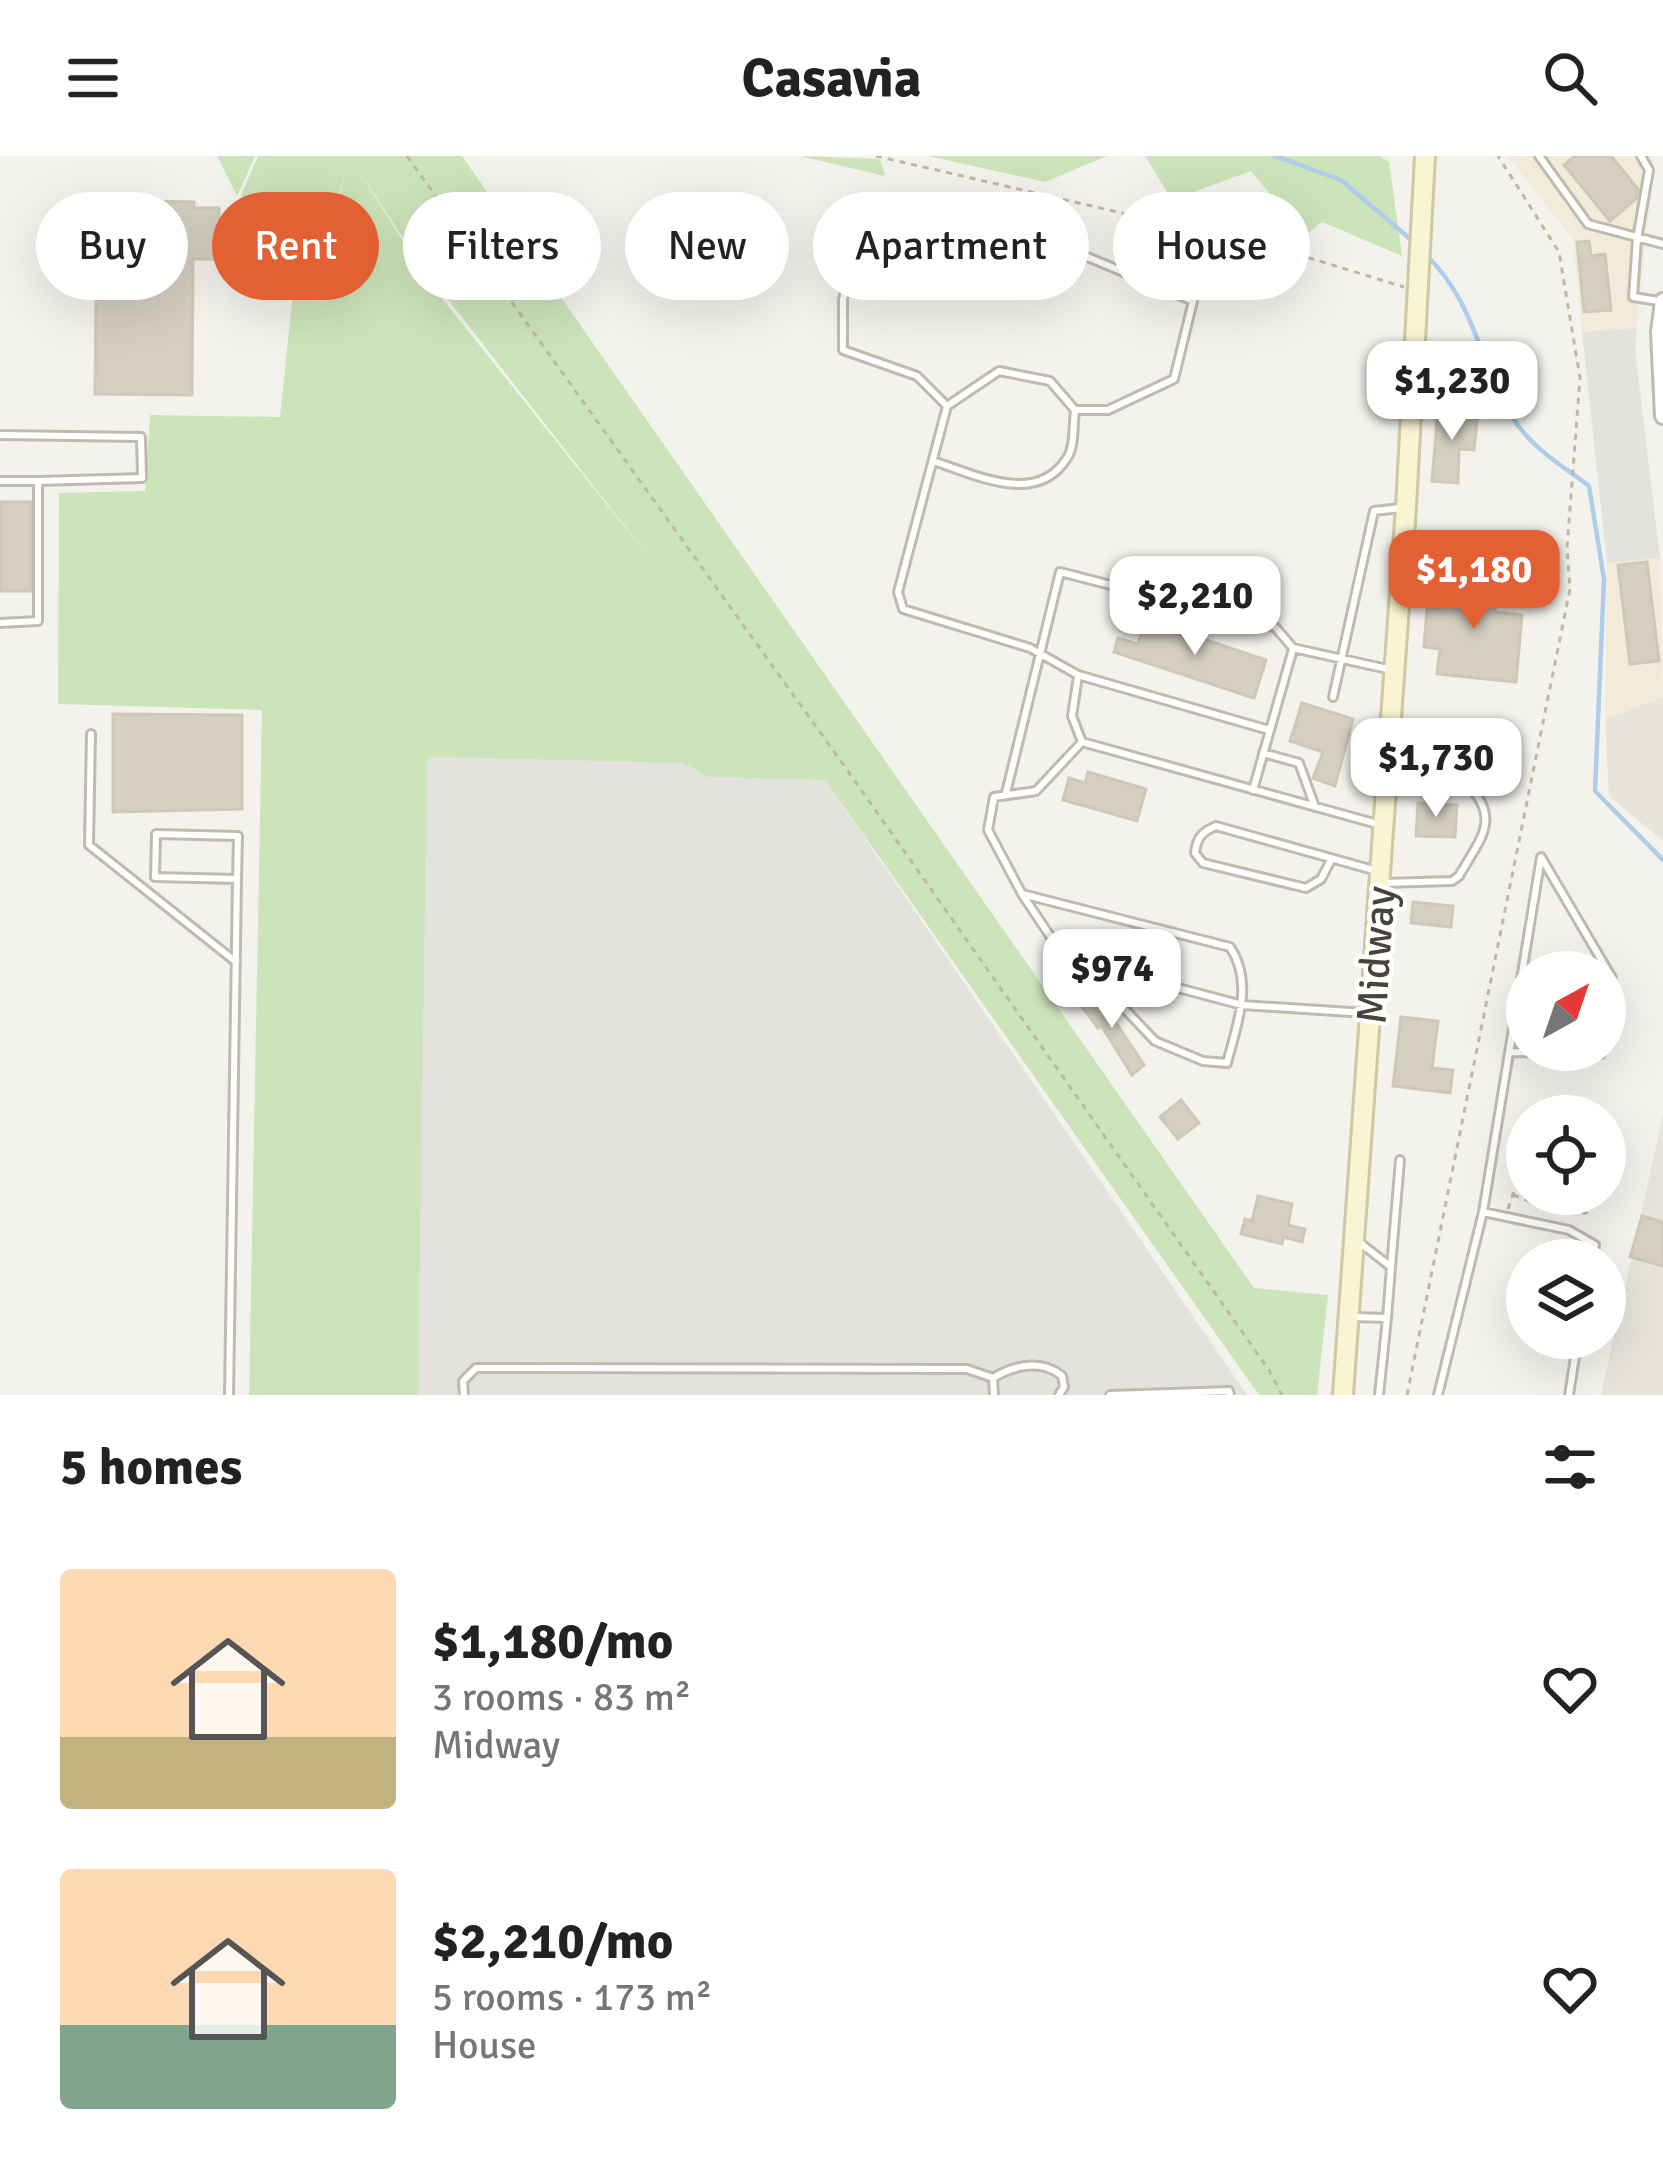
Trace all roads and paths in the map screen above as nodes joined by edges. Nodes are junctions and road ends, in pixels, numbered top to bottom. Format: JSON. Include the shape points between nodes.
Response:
{"nodes":[{"id":1,"x":406,"y":156,"type":"edge"},
{"id":2,"x":876,"y":156,"type":"edge"},
{"id":3,"x":1425,"y":156,"type":"edge"},
{"id":4,"x":1498,"y":156,"type":"edge"},
{"id":5,"x":1539,"y":156,"type":"edge"},
{"id":6,"x":1641,"y":156,"type":"edge"},
{"id":7,"x":1637,"y":239,"type":"junction"},
{"id":8,"x":1663,"y":244,"type":"edge"},
{"id":9,"x":1089,"y":257,"type":"edge"},
{"id":10,"x":1415,"y":290,"type":"junction"},
{"id":11,"x":843,"y":300,"type":"edge"},
{"id":12,"x":1663,"y":302,"type":"edge"},
{"id":13,"x":1661,"y":346,"type":"edge"},
{"id":14,"x":947,"y":406,"type":"junction"},
{"id":15,"x":1075,"y":410,"type":"junction"},
{"id":16,"x":1663,"y":416,"type":"edge"},
{"id":17,"x":0,"y":435,"type":"edge"},
{"id":18,"x":933,"y":461,"type":"junction"},
{"id":19,"x":0,"y":481,"type":"edge"},
{"id":20,"x":38,"y":482,"type":"junction"},
{"id":21,"x":1406,"y":507,"type":"junction"},
{"id":22,"x":0,"y":623,"type":"edge"},
{"id":23,"x":1293,"y":648,"type":"junction"},
{"id":24,"x":1040,"y":654,"type":"junction"},
{"id":25,"x":1343,"y":659,"type":"junction"},
{"id":26,"x":1395,"y":671,"type":"junction"},
{"id":27,"x":1078,"y":675,"type":"junction"},
{"id":28,"x":1333,"y":698,"type":"dead end"},
{"id":29,"x":1269,"y":730,"type":"junction"},
{"id":30,"x":92,"y":734,"type":"dead end"},
{"id":31,"x":1082,"y":742,"type":"junction"},
{"id":32,"x":1263,"y":753,"type":"junction"},
{"id":33,"x":1388,"y":779,"type":"junction"},
{"id":34,"x":1253,"y":790,"type":"junction"},
{"id":35,"x":1006,"y":793,"type":"junction"},
{"id":36,"x":1315,"y":807,"type":"junction"},
{"id":37,"x":1384,"y":826,"type":"junction"},
{"id":38,"x":1331,"y":860,"type":"junction"},
{"id":39,"x":155,"y":877,"type":"junction"},
{"id":40,"x":1380,"y":878,"type":"junction"},
{"id":41,"x":237,"y":879,"type":"junction"},
{"id":42,"x":145,"y":889,"type":"junction"},
{"id":43,"x":1022,"y":894,"type":"junction"},
{"id":44,"x":1525,"y":951,"type":"edge"},
{"id":45,"x":1596,"y":951,"type":"edge"},
{"id":46,"x":1064,"y":958,"type":"junction"},
{"id":47,"x":236,"y":962,"type":"junction"},
{"id":48,"x":1242,"y":1005,"type":"junction"},
{"id":49,"x":1371,"y":1014,"type":"junction"},
{"id":50,"x":1506,"y":1070,"type":"edge"},
{"id":51,"x":1400,"y":1160,"type":"dead end"},
{"id":52,"x":1483,"y":1211,"type":"junction"},
{"id":53,"x":1354,"y":1238,"type":"junction"},
{"id":54,"x":1585,"y":1239,"type":"edge"},
{"id":55,"x":1391,"y":1267,"type":"junction"},
{"id":56,"x":1349,"y":1316,"type":"junction"},
{"id":57,"x":1387,"y":1318,"type":"junction"},
{"id":58,"x":1575,"y":1359,"type":"edge"},
{"id":59,"x":993,"y":1378,"type":"junction"},
{"id":60,"x":229,"y":1395,"type":"edge"},
{"id":61,"x":464,"y":1395,"type":"edge"},
{"id":62,"x":994,"y":1395,"type":"edge"},
{"id":63,"x":1059,"y":1395,"type":"edge"},
{"id":64,"x":1110,"y":1395,"type":"edge"},
{"id":65,"x":1230,"y":1395,"type":"edge"},
{"id":66,"x":1282,"y":1395,"type":"edge"},
{"id":67,"x":1343,"y":1395,"type":"edge"},
{"id":68,"x":1379,"y":1395,"type":"edge"},
{"id":69,"x":1407,"y":1395,"type":"edge"},
{"id":70,"x":1438,"y":1395,"type":"edge"},
{"id":71,"x":1569,"y":1395,"type":"edge"}],
"edges":[{"from":1,"to":66,"type":"path"},
{"from":2,"to":10,"type":"path","via":[[1290,252]]},
{"from":3,"to":10,"type":"main road","name":"Midway"},
{"from":4,"to":69,"type":"path","via":[[1559,252],[1580,378],[1570,589]]},
{"from":5,"to":7,"type":"lane","via":[[1588,224]]},
{"from":6,"to":7,"type":"lane","via":[[1649,170]]},
{"from":7,"to":8,"type":"lane"},
{"from":7,"to":12,"type":"lane","via":[[1634,297]]},
{"from":9,"to":15,"type":"lane","via":[[1192,302],[1174,379],[1108,410]]},
{"from":10,"to":21,"type":"main road","name":"Midway"},
{"from":11,"to":14,"type":"lane","via":[[843,350],[917,376]]},
{"from":12,"to":13,"type":"street"},
{"from":13,"to":16,"type":"street"},
{"from":14,"to":15,"type":"lane","via":[[999,371],[1050,381]]},
{"from":14,"to":18,"type":"lane"},
{"from":15,"to":18,"type":"lane","via":[[1070,455],[1049,478],[1013,486]]},
{"from":17,"to":20,"type":"lane","via":[[141,437],[142,478]]},
{"from":18,"to":24,"type":"lane","via":[[898,592],[903,609]]},
{"from":19,"to":20,"type":"lane"},
{"from":20,"to":22,"type":"lane","via":[[38,621]]},
{"from":21,"to":25,"type":"lane","via":[[1374,512]]},
{"from":21,"to":26,"type":"main road","name":"Midway"},
{"from":23,"to":24,"type":"lane","via":[[1276,627],[1060,572]]},
{"from":23,"to":25,"type":"lane"},
{"from":23,"to":29,"type":"lane"},
{"from":24,"to":27,"type":"lane"},
{"from":24,"to":35,"type":"lane"},
{"from":25,"to":26,"type":"lane"},
{"from":25,"to":28,"type":"lane"},
{"from":26,"to":33,"type":"main road","name":"Midway"},
{"from":27,"to":29,"type":"lane"},
{"from":27,"to":31,"type":"lane","via":[[1072,716]]},
{"from":29,"to":32,"type":"lane"},
{"from":30,"to":42,"type":"lane","via":[[89,845]]},
{"from":31,"to":34,"type":"lane"},
{"from":31,"to":35,"type":"lane","via":[[1036,791]]},
{"from":32,"to":34,"type":"lane"},
{"from":32,"to":36,"type":"lane","via":[[1299,763]]},
{"from":33,"to":37,"type":"main road","name":"Midway"},
{"from":33,"to":40,"type":"lane","via":[[1468,784],[1487,820],[1452,881]]},
{"from":34,"to":36,"type":"lane"},
{"from":35,"to":43,"type":"lane","via":[[994,797],[988,830]]},
{"from":36,"to":37,"type":"lane"},
{"from":37,"to":40,"type":"main road","name":"Midway"},
{"from":38,"to":38,"type":"lane","via":[[1216,826],[1196,842],[1203,863],[1306,888]]},
{"from":38,"to":40,"type":"lane"},
{"from":39,"to":41,"type":"lane"},
{"from":39,"to":41,"type":"lane","via":[[156,834],[238,836]]},
{"from":39,"to":42,"type":"lane"},
{"from":40,"to":49,"type":"main road","name":"Midway"},
{"from":41,"to":47,"type":"lane"},
{"from":42,"to":47,"type":"lane"},
{"from":43,"to":46,"type":"lane"},
{"from":43,"to":48,"type":"lane","via":[[1230,947],[1243,966]]},
{"from":44,"to":45,"type":"lane","via":[[1540,857]]},
{"from":46,"to":48,"type":"lane"},
{"from":46,"to":48,"type":"lane","via":[[1155,1041],[1203,1061],[1228,1063]]},
{"from":47,"to":60,"type":"lane"},
{"from":48,"to":49,"type":"lane"},
{"from":49,"to":53,"type":"main road","name":"Midway"},
{"from":50,"to":52,"type":"lane"},
{"from":51,"to":55,"type":"lane"},
{"from":52,"to":54,"type":"lane"},
{"from":52,"to":70,"type":"lane"},
{"from":53,"to":55,"type":"lane"},
{"from":53,"to":56,"type":"main road","name":"Midway"},
{"from":55,"to":57,"type":"lane"},
{"from":56,"to":57,"type":"lane"},
{"from":56,"to":67,"type":"main road","name":"Midway"},
{"from":57,"to":68,"type":"lane"},
{"from":58,"to":71,"type":"lane"},
{"from":59,"to":61,"type":"lane","via":[[967,1369],[476,1368],[463,1381]]},
{"from":59,"to":62,"type":"lane"},
{"from":59,"to":63,"type":"lane","via":[[1013,1366],[1052,1367],[1062,1376]]},
{"from":64,"to":65,"type":"lane"}]}
